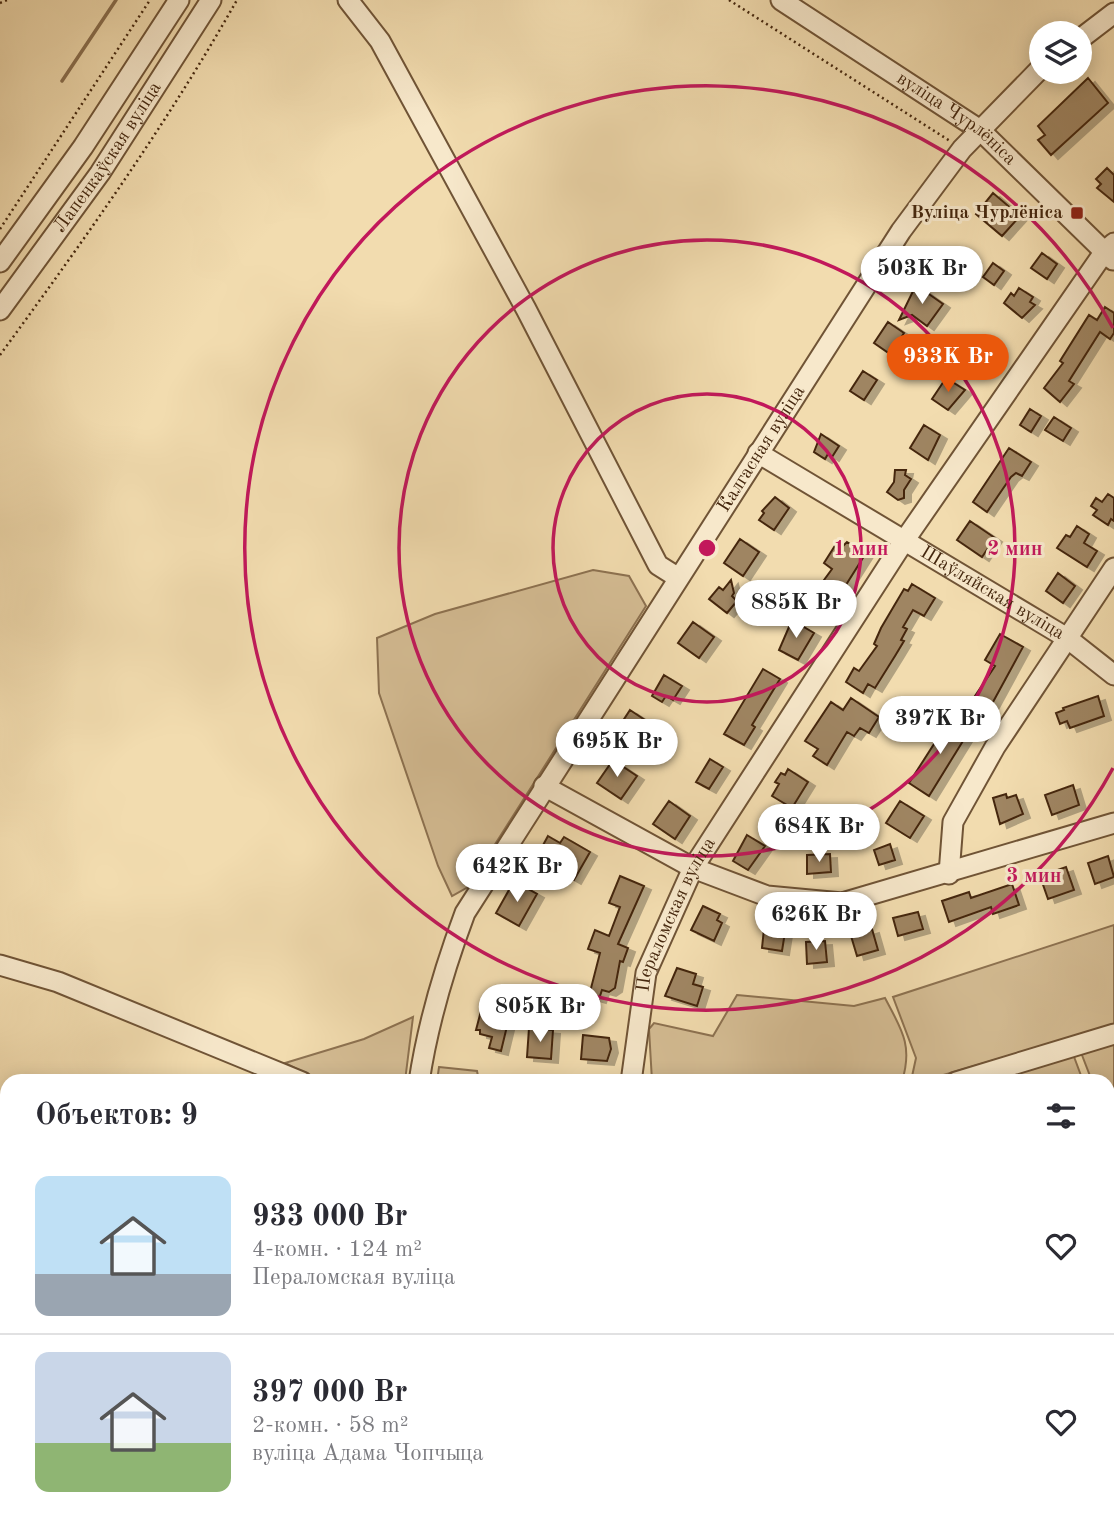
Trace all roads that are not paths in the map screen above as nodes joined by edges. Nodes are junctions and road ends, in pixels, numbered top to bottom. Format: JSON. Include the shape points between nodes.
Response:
{"nodes":[{"id":1,"x":179,"y":0,"type":"edge"},
{"id":2,"x":211,"y":0,"type":"edge"},
{"id":3,"x":348,"y":0,"type":"edge"},
{"id":4,"x":781,"y":0,"type":"edge"},
{"id":5,"x":1114,"y":13,"type":"edge"},
{"id":6,"x":1092,"y":30,"type":"edge"},
{"id":7,"x":1029,"y":80,"type":"edge"},
{"id":8,"x":980,"y":130,"type":"junction"},
{"id":9,"x":1111,"y":252,"type":"edge"},
{"id":10,"x":0,"y":262,"type":"edge"},
{"id":11,"x":0,"y":310,"type":"edge"},
{"id":12,"x":758,"y":453,"type":"junction"},
{"id":13,"x":904,"y":541,"type":"junction"},
{"id":14,"x":1114,"y":568,"type":"edge"},
{"id":15,"x":677,"y":577,"type":"junction"},
{"id":16,"x":1068,"y":638,"type":"junction"},
{"id":17,"x":1114,"y":675,"type":"edge"},
{"id":18,"x":544,"y":786,"type":"junction"},
{"id":19,"x":1114,"y":823,"type":"edge"},
{"id":20,"x":693,"y":867,"type":"junction"},
{"id":21,"x":948,"y":874,"type":"junction"},
{"id":22,"x":0,"y":965,"type":"edge"},
{"id":23,"x":1114,"y":1034,"type":"edge"},
{"id":24,"x":282,"y":1074,"type":"edge"},
{"id":25,"x":420,"y":1074,"type":"edge"},
{"id":26,"x":632,"y":1074,"type":"edge"},
{"id":27,"x":982,"y":1074,"type":"edge"}],
"edges":[{"from":1,"to":10,"type":"street","name":"Лапенкаўская вуліца","via":[[83,147]]},
{"from":2,"to":11,"type":"street","name":"Лапенкаўская вуліца","via":[[100,173]]},
{"from":3,"to":15,"type":"street","via":[[380,41],[658,565]]},
{"from":4,"to":8,"type":"street","name":"вуліца Чурлёніса"},
{"from":5,"to":6,"type":"street"},
{"from":7,"to":8,"type":"street","name":"Калгасная вуліца"},
{"from":8,"to":9,"type":"street","name":"вуліца Чурлёніса"},
{"from":8,"to":12,"type":"street","name":"Калгасная вуліца","via":[[901,230]]},
{"from":9,"to":13,"type":"street","name":"Пераломская вуліца"},
{"from":12,"to":13,"type":"street","name":"Шаўляйская вуліца"},
{"from":12,"to":15,"type":"street","name":"Калгасная вуліца"},
{"from":13,"to":16,"type":"street","name":"Шаўляйская вуліца"},
{"from":13,"to":20,"type":"street","name":"Пераломская вуліца"},
{"from":14,"to":16,"type":"street"},
{"from":15,"to":18,"type":"street","name":"Калгасная вуліца"},
{"from":16,"to":17,"type":"street","name":"Шаўляйская вуліца"},
{"from":16,"to":21,"type":"street","via":[[995,747],[953,822]]},
{"from":18,"to":20,"type":"street"},
{"from":18,"to":25,"type":"street","name":"Калгасная вуліца","via":[[465,913],[427,1028]]},
{"from":19,"to":21,"type":"street"},
{"from":20,"to":21,"type":"street","via":[[767,897],[842,903]]},
{"from":20,"to":26,"type":"street","name":"Пераломская вуліца","via":[[646,973]]},
{"from":22,"to":24,"type":"street","via":[[58,982]]},
{"from":23,"to":27,"type":"street"}]}
